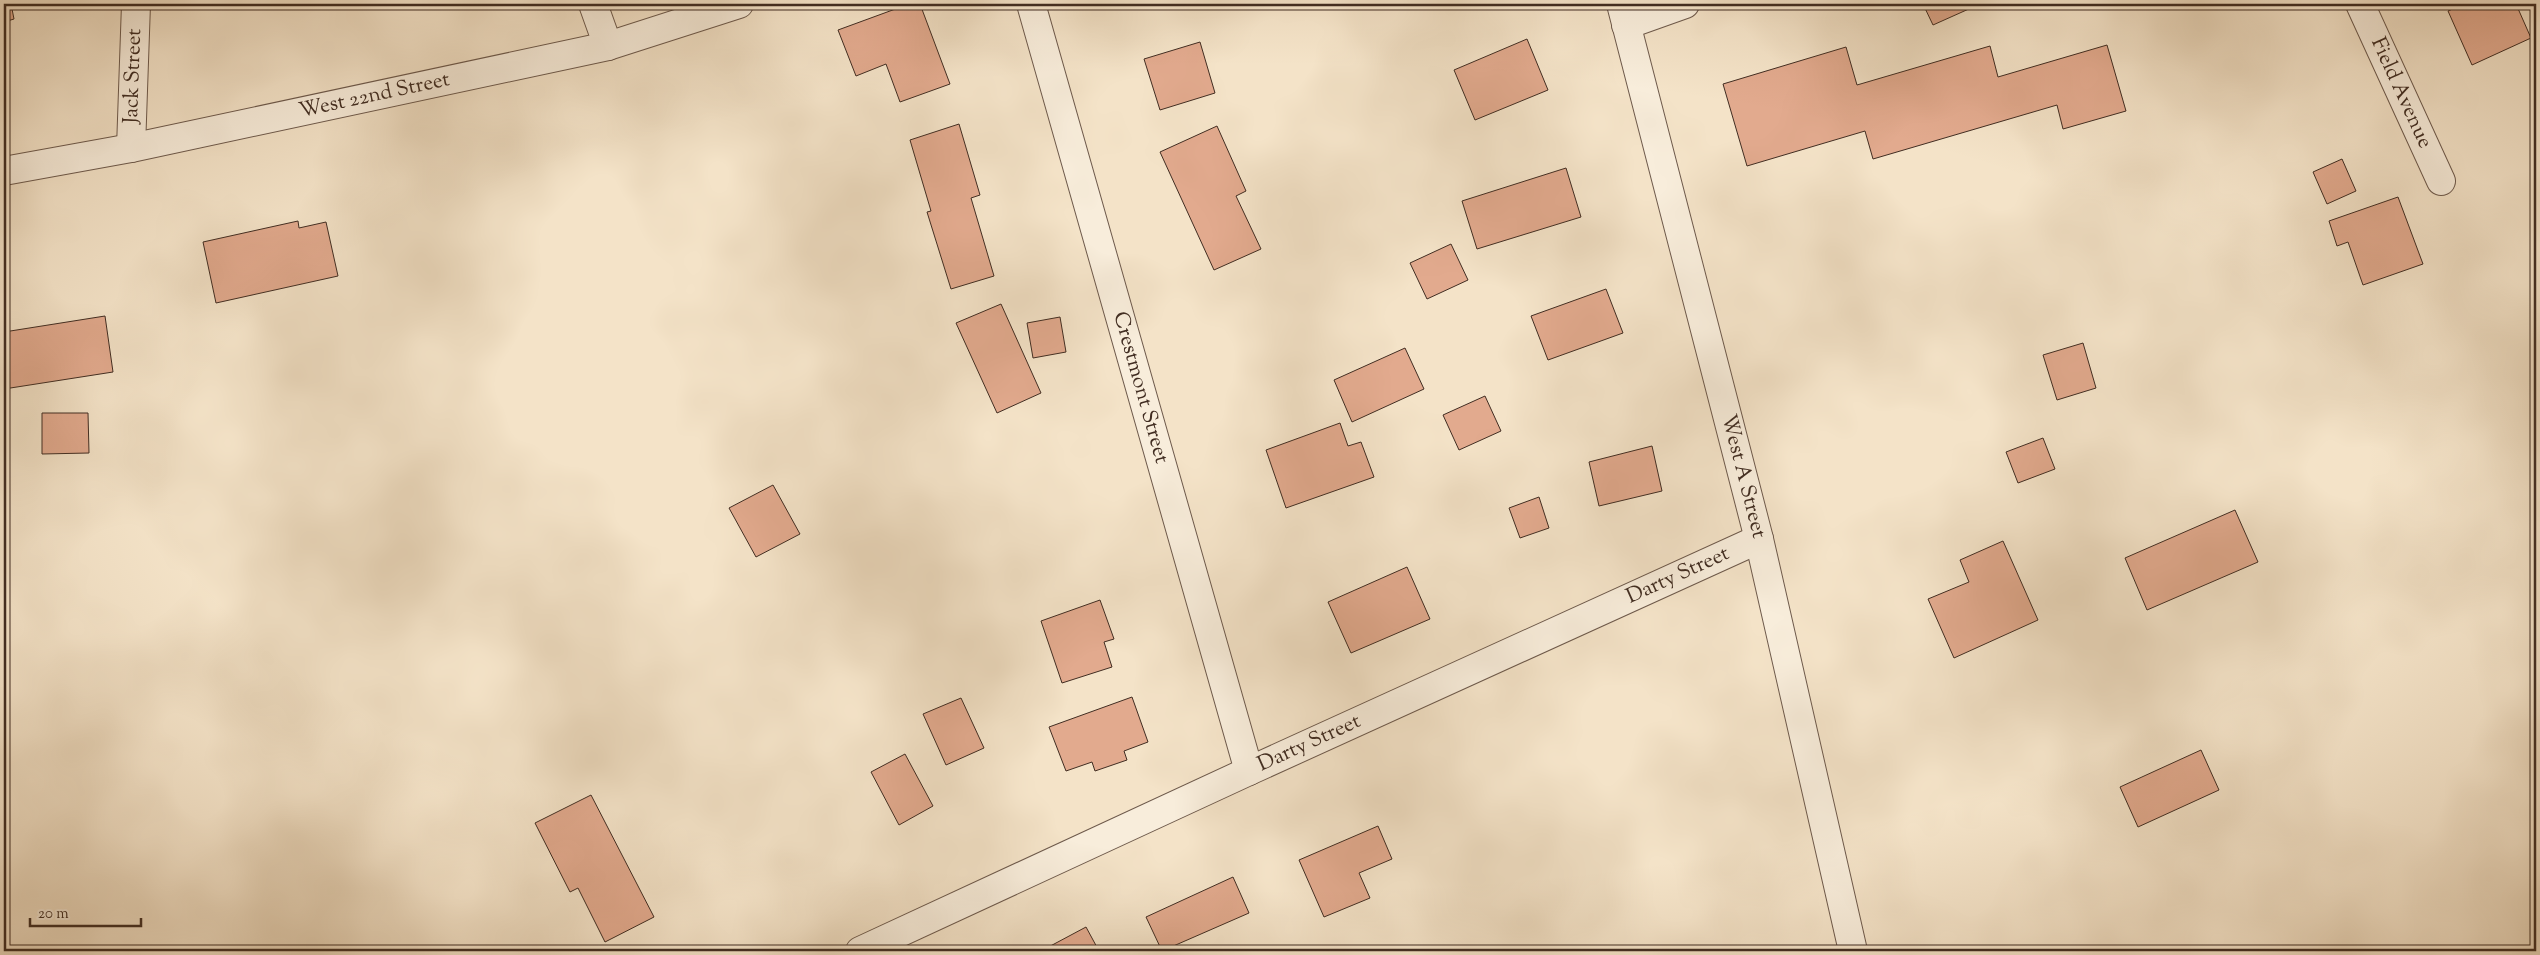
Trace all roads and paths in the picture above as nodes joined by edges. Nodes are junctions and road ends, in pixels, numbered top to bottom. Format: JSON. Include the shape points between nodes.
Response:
{"nodes":[{"id":1,"x":136,"y":4,"type":"edge"},
{"id":2,"x":594,"y":4,"type":"edge"},
{"id":3,"x":739,"y":4,"type":"edge"},
{"id":4,"x":1031,"y":4,"type":"edge"},
{"id":5,"x":1685,"y":4,"type":"edge"},
{"id":6,"x":2360,"y":4,"type":"edge"},
{"id":7,"x":1624,"y":15,"type":"edge"},
{"id":8,"x":608,"y":46,"type":"junction"},
{"id":9,"x":131,"y":148,"type":"junction"},
{"id":10,"x":4,"y":171,"type":"edge"},
{"id":11,"x":2441,"y":181,"type":"dead end"},
{"id":12,"x":1760,"y":539,"type":"junction"},
{"id":13,"x":1249,"y":771,"type":"junction"},
{"id":14,"x":860,"y":951,"type":"edge"},
{"id":15,"x":1853,"y":951,"type":"edge"}],
"edges":[{"from":1,"to":9,"type":"street","name":"Jack Street"},
{"from":2,"to":8,"type":"street"},
{"from":3,"to":8,"type":"street","name":"West 22nd Street"},
{"from":4,"to":13,"type":"street","name":"Crestmont Street"},
{"from":5,"to":7,"type":"street"},
{"from":6,"to":11,"type":"street","name":"Field Avenue"},
{"from":7,"to":12,"type":"street","name":"West A Street"},
{"from":8,"to":9,"type":"street","name":"West 22nd Street"},
{"from":9,"to":10,"type":"street","name":"West 22nd Street"},
{"from":12,"to":13,"type":"street","name":"Darty Street"},
{"from":12,"to":15,"type":"street","name":"West A Street"},
{"from":13,"to":14,"type":"street","name":"Darty Street"}]}
